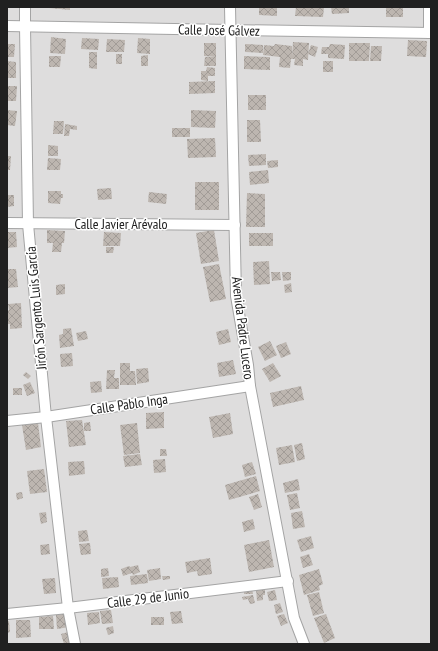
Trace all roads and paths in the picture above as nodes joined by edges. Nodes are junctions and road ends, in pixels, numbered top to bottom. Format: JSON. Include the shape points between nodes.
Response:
{"nodes":[{"id":1,"x":25,"y":7,"type":"edge"},
{"id":2,"x":230,"y":7,"type":"edge"},
{"id":3,"x":429,"y":7,"type":"edge"},
{"id":4,"x":7,"y":26,"type":"edge"},
{"id":5,"x":25,"y":26,"type":"junction"},
{"id":6,"x":230,"y":30,"type":"junction"},
{"id":7,"x":430,"y":33,"type":"edge"},
{"id":8,"x":7,"y":223,"type":"edge"},
{"id":9,"x":28,"y":224,"type":"junction"},
{"id":10,"x":234,"y":225,"type":"junction"},
{"id":11,"x":250,"y":386,"type":"junction"},
{"id":12,"x":46,"y":417,"type":"junction"},
{"id":13,"x":7,"y":421,"type":"edge"},
{"id":14,"x":288,"y":581,"type":"junction"},
{"id":15,"x":68,"y":608,"type":"junction"},
{"id":16,"x":7,"y":614,"type":"edge"},
{"id":17,"x":75,"y":644,"type":"edge"},
{"id":18,"x":304,"y":644,"type":"edge"}],
"edges":[{"from":1,"to":5,"type":"street","name":"Jirón Sargento Luis García"},
{"from":2,"to":6,"type":"street","name":"Avenida Padre Lucero"},
{"from":3,"to":7,"type":"street"},
{"from":4,"to":5,"type":"street","name":"Calle José Gálvez"},
{"from":5,"to":6,"type":"street","name":"Calle José Gálvez"},
{"from":5,"to":9,"type":"street","name":"Jirón Sargento Luis García"},
{"from":6,"to":7,"type":"street","name":"Calle José Gálvez"},
{"from":6,"to":10,"type":"street","name":"Avenida Padre Lucero"},
{"from":8,"to":9,"type":"street","name":"Calle Javier Arévalo"},
{"from":9,"to":10,"type":"street","name":"Calle Javier Arévalo"},
{"from":9,"to":12,"type":"street","name":"Jirón Sargento Luis García"},
{"from":10,"to":11,"type":"street","name":"Avenida Padre Lucero","via":[[236,296]]},
{"from":11,"to":12,"type":"street","name":"Calle Pablo Inga"},
{"from":11,"to":14,"type":"street","name":"Avenida Padre Lucero"},
{"from":12,"to":13,"type":"street","name":"Calle Pablo Inga"},
{"from":12,"to":15,"type":"street","name":"Jirón Sargento Luis García"},
{"from":14,"to":15,"type":"street","name":"Calle 29 de Junio"},
{"from":14,"to":18,"type":"street","name":"Avenida Padre Lucero","via":[[294,618]]},
{"from":15,"to":16,"type":"street","name":"Calle 29 de Junio"},
{"from":15,"to":17,"type":"street","name":"Jirón Sargento Luis García"}]}
